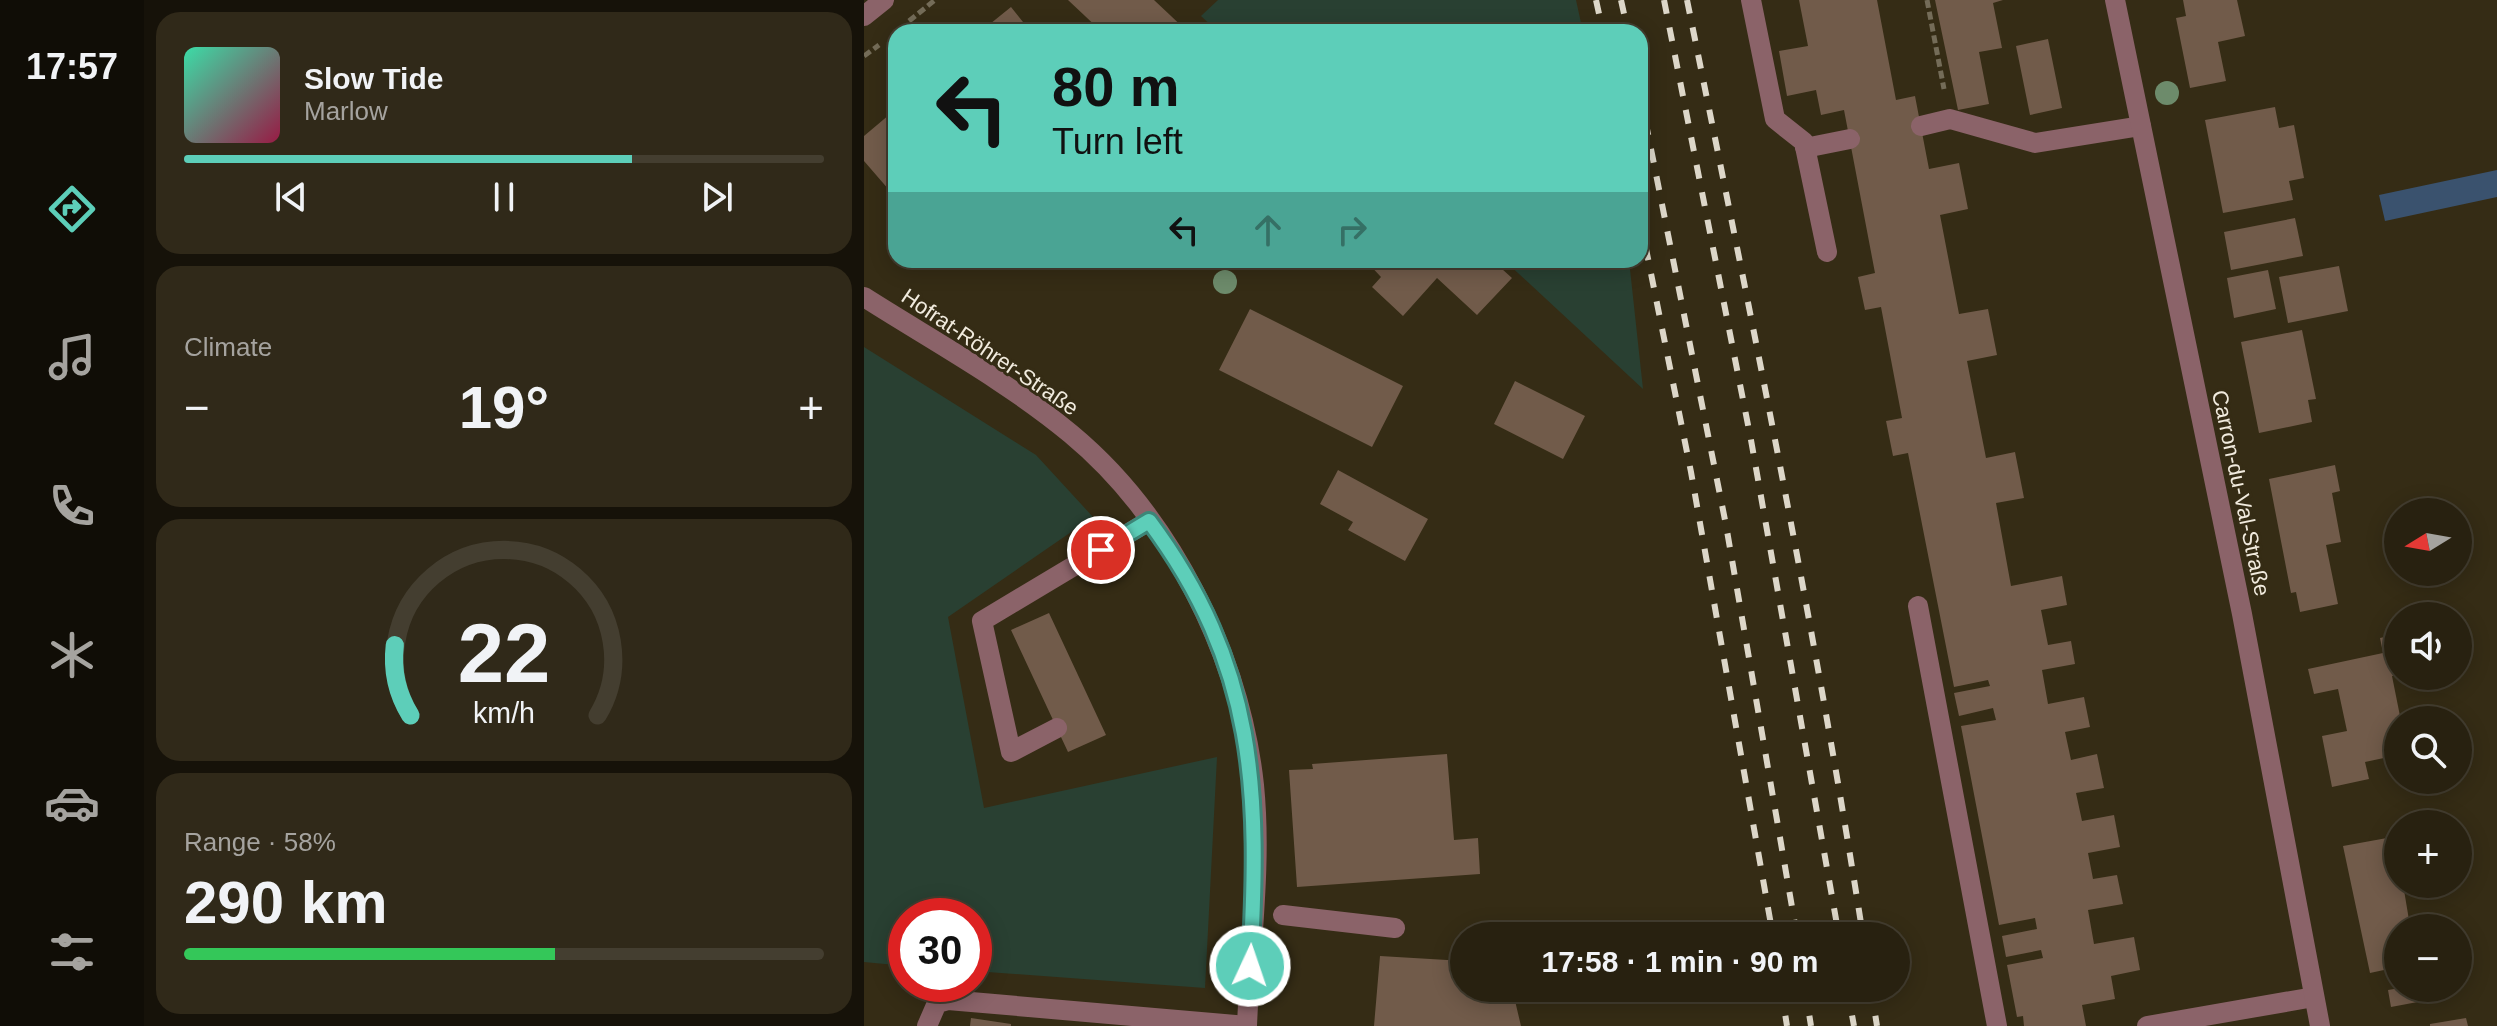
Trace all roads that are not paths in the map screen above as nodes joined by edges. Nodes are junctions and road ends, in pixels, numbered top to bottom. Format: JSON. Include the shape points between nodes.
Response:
{"nodes":[{"id":1,"x":884,"y":0,"type":"edge"},
{"id":2,"x":1751,"y":0,"type":"edge"},
{"id":3,"x":2115,"y":0,"type":"edge"},
{"id":4,"x":864,"y":16,"type":"edge"},
{"id":5,"x":1921,"y":126,"type":"dead end"},
{"id":6,"x":2141,"y":126,"type":"junction"},
{"id":7,"x":1850,"y":139,"type":"dead end"},
{"id":8,"x":1805,"y":148,"type":"junction"},
{"id":9,"x":1827,"y":252,"type":"dead end"},
{"id":10,"x":864,"y":297,"type":"edge"},
{"id":11,"x":1149,"y":521,"type":"junction"},
{"id":12,"x":1918,"y":606,"type":"dead end"},
{"id":13,"x":1057,"y":728,"type":"dead end"},
{"id":14,"x":1283,"y":915,"type":"dead end"},
{"id":15,"x":1395,"y":928,"type":"dead end"},
{"id":16,"x":2314,"y":997,"type":"junction"},
{"id":17,"x":927,"y":1026,"type":"edge"},
{"id":18,"x":1247,"y":1026,"type":"edge"},
{"id":19,"x":1997,"y":1026,"type":"edge"},
{"id":20,"x":2147,"y":1026,"type":"edge"},
{"id":21,"x":2320,"y":1026,"type":"edge"}],
"edges":[{"from":1,"to":4,"type":"street"},
{"from":2,"to":8,"type":"street","via":[[1775,119]]},
{"from":3,"to":6,"type":"street","name":"Carron-du-Val-Straße"},
{"from":5,"to":6,"type":"street","via":[[1950,119],[2035,143]]},
{"from":6,"to":16,"type":"street","name":"Carron-du-Val-Straße"},
{"from":7,"to":8,"type":"street"},
{"from":8,"to":9,"type":"street"},
{"from":10,"to":11,"type":"street","name":"Hofrat-Röhrer-Straße","via":[[1052,419],[1114,477]]},
{"from":11,"to":13,"type":"street","via":[[982,621],[1011,752]]},
{"from":11,"to":18,"type":"street","name":"Hofrat-Röhrer-Straße","via":[[1198,596],[1229,667],[1243,717],[1254,784],[1256,847]]},
{"from":12,"to":19,"type":"street"},
{"from":14,"to":15,"type":"street"},
{"from":16,"to":20,"type":"street"},
{"from":16,"to":21,"type":"street","name":"Carron-du-Val-Straße"},
{"from":17,"to":18,"type":"street","via":[[937,1003],[948,1000]]}]}
